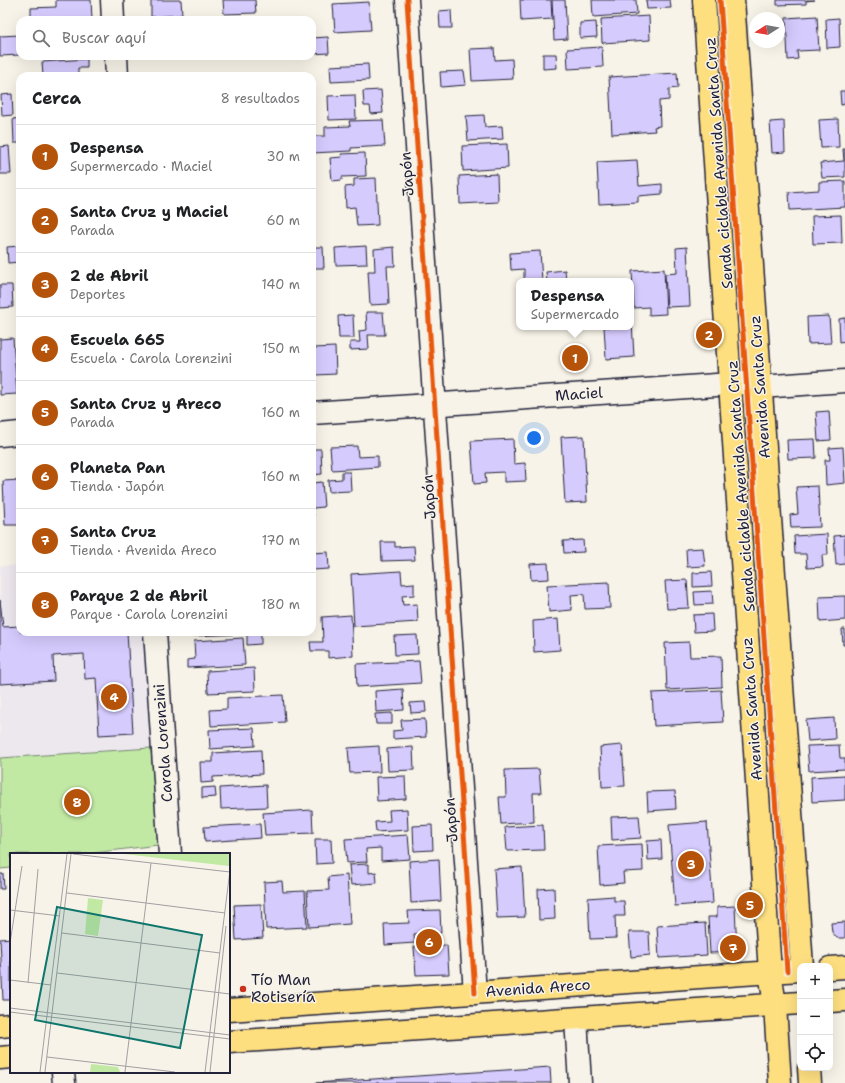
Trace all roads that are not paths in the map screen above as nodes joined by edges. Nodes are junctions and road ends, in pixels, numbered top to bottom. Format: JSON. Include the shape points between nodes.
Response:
{"nodes":[{"id":1,"x":112,"y":0,"type":"edge"},
{"id":2,"x":407,"y":0,"type":"edge"},
{"id":3,"x":704,"y":0,"type":"edge"},
{"id":4,"x":733,"y":0,"type":"edge"},
{"id":5,"x":113,"y":16,"type":"edge"},
{"id":6,"x":116,"y":60,"type":"edge"},
{"id":7,"x":117,"y":72,"type":"edge"},
{"id":8,"x":845,"y":381,"type":"edge"},
{"id":9,"x":730,"y":384,"type":"junction"},
{"id":10,"x":760,"y":387,"type":"junction"},
{"id":11,"x":435,"y":404,"type":"junction"},
{"id":12,"x":316,"y":413,"type":"edge"},
{"id":13,"x":16,"y":433,"type":"edge"},
{"id":14,"x":0,"y":435,"type":"edge"},
{"id":15,"x":155,"y":636,"type":"edge"},
{"id":16,"x":170,"y":853,"type":"edge"},
{"id":17,"x":802,"y":963,"type":"edge"},
{"id":18,"x":845,"y":967,"type":"edge"},
{"id":19,"x":833,"y":968,"type":"edge"},
{"id":20,"x":797,"y":970,"type":"edge"},
{"id":21,"x":770,"y":972,"type":"junction"},
{"id":22,"x":475,"y":992,"type":"junction"},
{"id":23,"x":845,"y":1000,"type":"edge"},
{"id":24,"x":833,"y":1001,"type":"edge"},
{"id":25,"x":797,"y":1003,"type":"edge"},
{"id":26,"x":775,"y":1005,"type":"junction"},
{"id":27,"x":230,"y":1010,"type":"edge"},
{"id":28,"x":576,"y":1019,"type":"junction"},
{"id":29,"x":10,"y":1025,"type":"edge"},
{"id":30,"x":0,"y":1026,"type":"edge"},
{"id":31,"x":230,"y":1042,"type":"edge"},
{"id":32,"x":809,"y":1071,"type":"edge"},
{"id":33,"x":63,"y":1073,"type":"edge"},
{"id":34,"x":64,"y":1083,"type":"edge"},
{"id":35,"x":580,"y":1083,"type":"edge"},
{"id":36,"x":780,"y":1083,"type":"edge"},
{"id":37,"x":810,"y":1083,"type":"edge"}],
"edges":[{"from":1,"to":5,"type":"street"},
{"from":2,"to":11,"type":"street","name":"Japón"},
{"from":3,"to":9,"type":"main road","name":"Avenida Santa Cruz"},
{"from":4,"to":10,"type":"main road","name":"Avenida Santa Cruz"},
{"from":6,"to":7,"type":"street"},
{"from":8,"to":10,"type":"street","name":"Maciel"},
{"from":9,"to":10,"type":"street","name":"Maciel","via":[[745,383]]},
{"from":9,"to":11,"type":"street","name":"Maciel"},
{"from":9,"to":21,"type":"main road","name":"Avenida Santa Cruz"},
{"from":10,"to":17,"type":"main road","name":"Avenida Santa Cruz"},
{"from":11,"to":12,"type":"street","name":"Maciel"},
{"from":11,"to":22,"type":"street","name":"Japón"},
{"from":13,"to":14,"type":"street"},
{"from":15,"to":16,"type":"street","name":"Carola Lorenzini"},
{"from":18,"to":19,"type":"main road"},
{"from":20,"to":21,"type":"main road","name":"Avenida Areco"},
{"from":21,"to":22,"type":"main road","name":"Avenida Areco"},
{"from":21,"to":26,"type":"main road","name":"Avenida Santa Cruz"},
{"from":22,"to":27,"type":"main road","name":"Avenida Areco"},
{"from":23,"to":24,"type":"main road"},
{"from":25,"to":26,"type":"main road"},
{"from":26,"to":28,"type":"main road"},
{"from":26,"to":36,"type":"main road","name":"Avenida Santa Cruz"},
{"from":28,"to":31,"type":"main road"},
{"from":28,"to":35,"type":"street"},
{"from":29,"to":30,"type":"main road"},
{"from":32,"to":37,"type":"main road"},
{"from":33,"to":34,"type":"street"}]}
